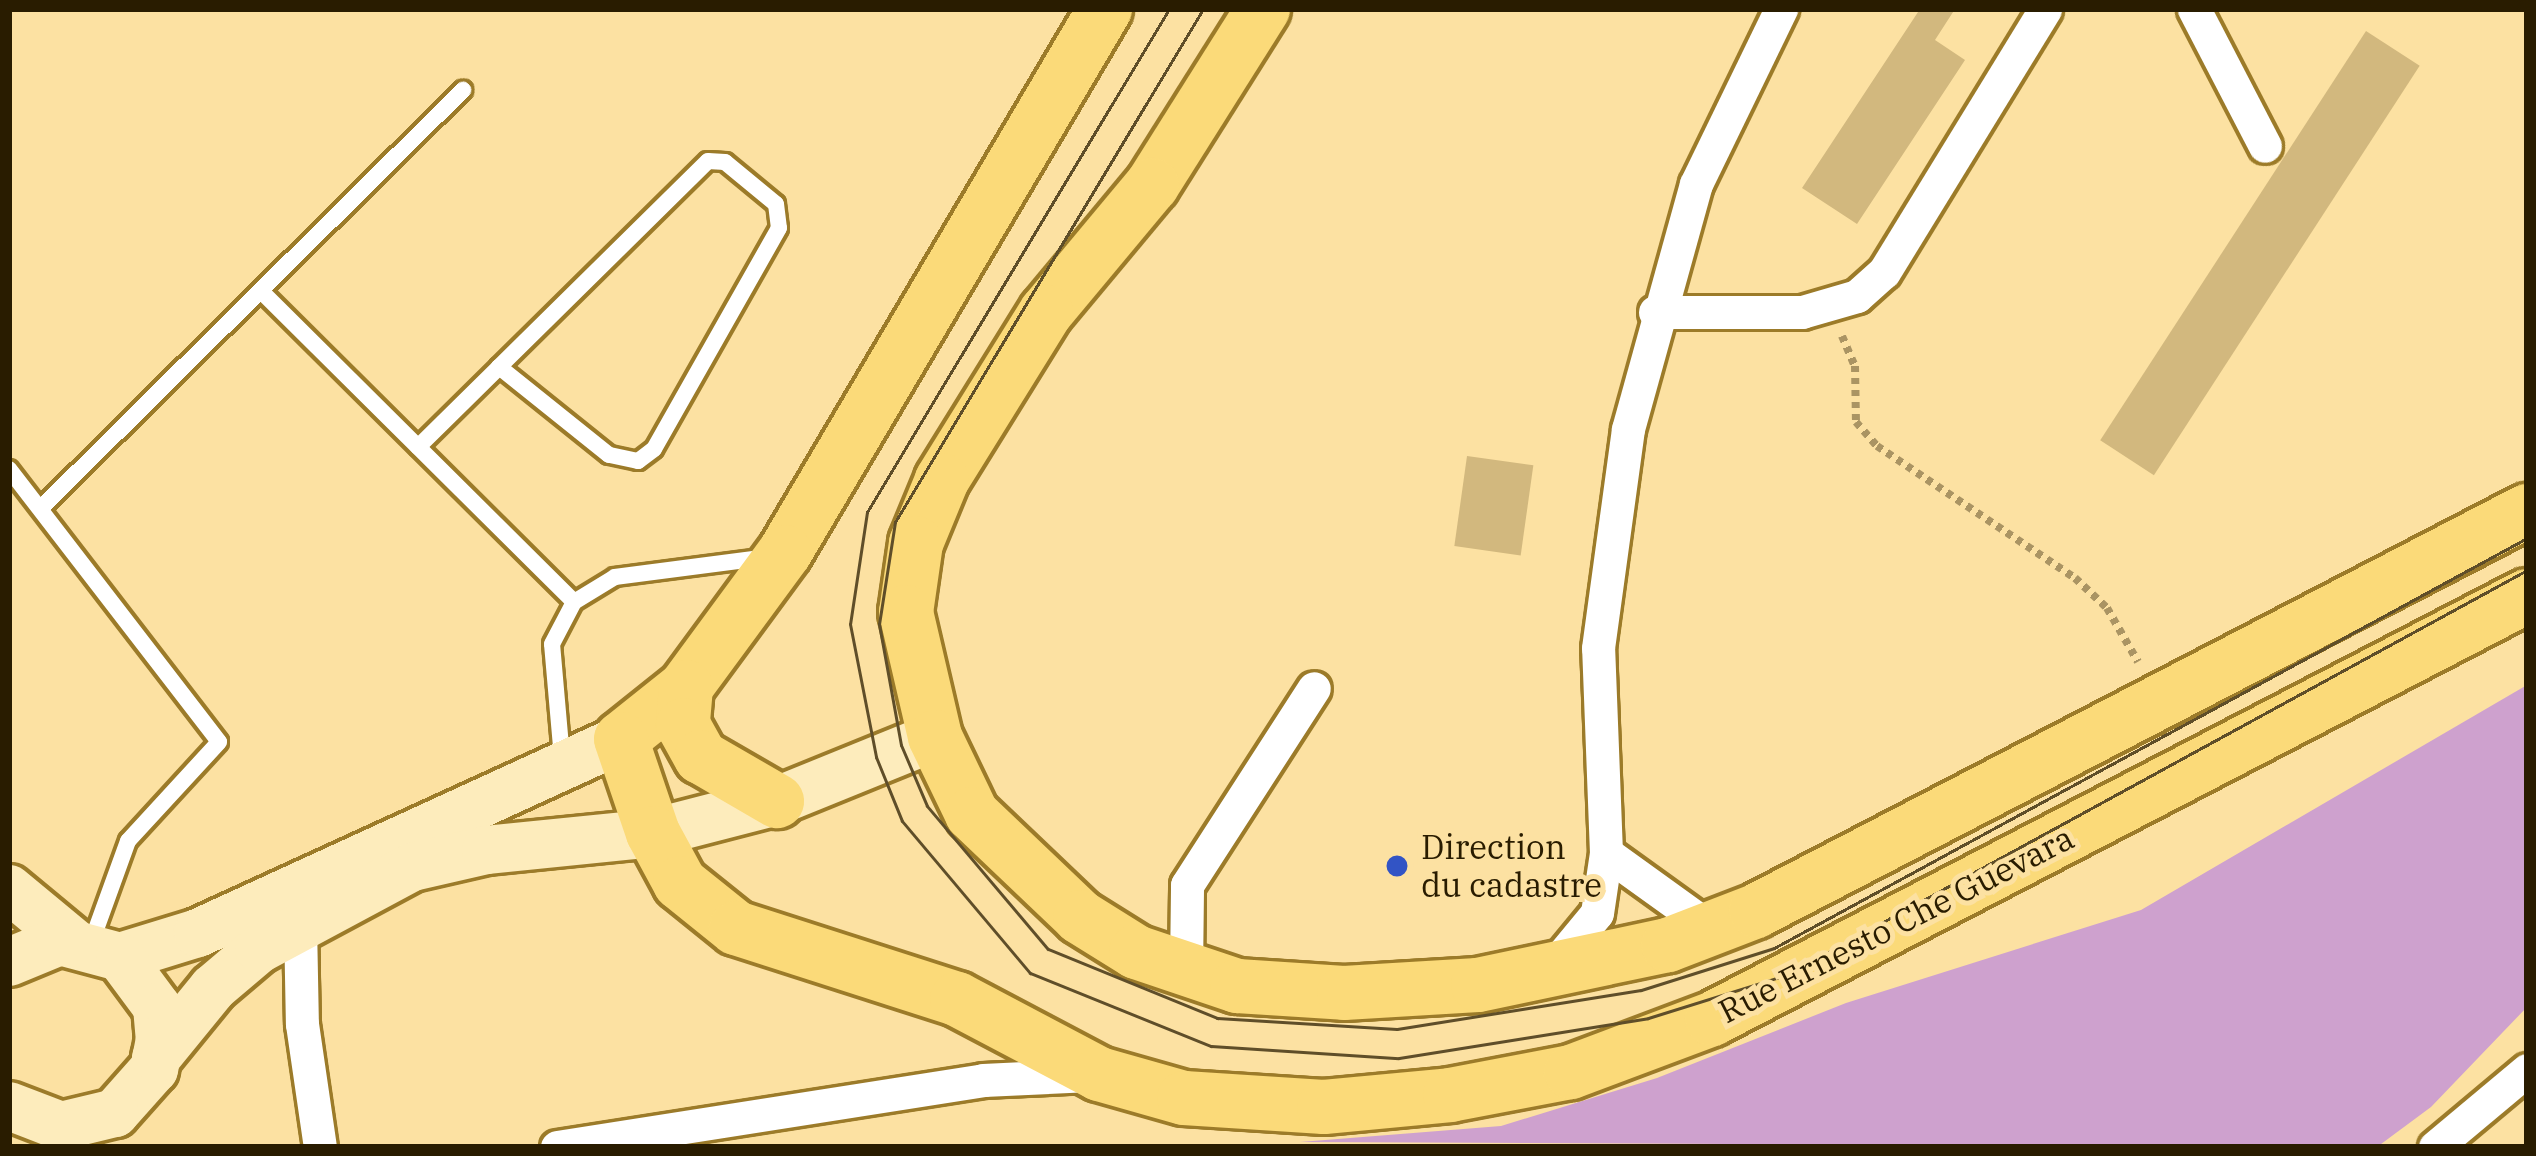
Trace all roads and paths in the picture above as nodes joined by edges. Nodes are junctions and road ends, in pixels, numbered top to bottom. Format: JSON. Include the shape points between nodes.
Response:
{"nodes":[{"id":1,"x":1106,"y":9,"type":"edge"},
{"id":2,"x":1263,"y":9,"type":"edge"},
{"id":3,"x":1781,"y":9,"type":"edge"},
{"id":4,"x":2045,"y":9,"type":"edge"},
{"id":5,"x":2194,"y":9,"type":"edge"},
{"id":6,"x":463,"y":90,"type":"dead end"},
{"id":7,"x":2265,"y":146,"type":"dead end"},
{"id":8,"x":260,"y":291,"type":"junction"},
{"id":9,"x":1829,"y":308,"type":"junction"},
{"id":10,"x":1655,"y":312,"type":"junction"},
{"id":11,"x":499,"y":367,"type":"junction"},
{"id":12,"x":418,"y":448,"type":"junction"},
{"id":13,"x":9,"y":469,"type":"edge"},
{"id":14,"x":2527,"y":478,"type":"edge"},
{"id":15,"x":42,"y":507,"type":"junction"},
{"id":16,"x":2505,"y":522,"type":"edge"},
{"id":17,"x":785,"y":552,"type":"junction"},
{"id":18,"x":2527,"y":596,"type":"edge"},
{"id":19,"x":574,"y":602,"type":"junction"},
{"id":20,"x":686,"y":687,"type":"junction"},
{"id":21,"x":1314,"y":688,"type":"dead end"},
{"id":22,"x":2162,"y":702,"type":"junction"},
{"id":23,"x":935,"y":737,"type":"junction"},
{"id":24,"x":621,"y":740,"type":"junction"},
{"id":25,"x":562,"y":763,"type":"junction"},
{"id":26,"x":776,"y":801,"type":"junction"},
{"id":27,"x":653,"y":833,"type":"junction"},
{"id":28,"x":1606,"y":853,"type":"junction"},
{"id":29,"x":9,"y":890,"type":"edge"},
{"id":30,"x":300,"y":924,"type":"junction"},
{"id":31,"x":1713,"y":930,"type":"junction"},
{"id":32,"x":94,"y":947,"type":"junction"},
{"id":33,"x":9,"y":962,"type":"edge"},
{"id":34,"x":1186,"y":970,"type":"junction"},
{"id":35,"x":1540,"y":974,"type":"junction"},
{"id":36,"x":2527,"y":1070,"type":"edge"},
{"id":37,"x":1100,"y":1075,"type":"junction"},
{"id":38,"x":146,"y":1077,"type":"junction"},
{"id":39,"x":9,"y":1106,"type":"edge"},
{"id":40,"x":743,"y":1135,"type":"edge"},
{"id":41,"x":14,"y":1147,"type":"edge"},
{"id":42,"x":119,"y":1147,"type":"edge"},
{"id":43,"x":320,"y":1147,"type":"edge"},
{"id":44,"x":557,"y":1147,"type":"edge"},
{"id":45,"x":2435,"y":1147,"type":"edge"}],
"edges":[{"from":1,"to":17,"type":"main road"},
{"from":2,"to":23,"type":"main road","via":[[1152,185],[1046,312],[942,480],[916,543],[906,612]]},
{"from":3,"to":10,"type":"street","via":[[1696,184]]},
{"from":4,"to":9,"type":"street","via":[[1884,272]]},
{"from":5,"to":7,"type":"street"},
{"from":6,"to":8,"type":"lane"},
{"from":8,"to":12,"type":"lane"},
{"from":8,"to":15,"type":"lane"},
{"from":9,"to":10,"type":"street"},
{"from":9,"to":22,"type":"path","via":[[1856,366],[1856,422],[1877,446],[2107,608]]},
{"from":10,"to":28,"type":"street","via":[[1628,429],[1598,648]]},
{"from":11,"to":11,"type":"lane","via":[[708,161],[725,162],[776,204],[779,228],[654,449],[638,460],[609,455]]},
{"from":11,"to":12,"type":"lane"},
{"from":12,"to":19,"type":"lane"},
{"from":13,"to":15,"type":"lane"},
{"from":14,"to":16,"type":"street"},
{"from":15,"to":32,"type":"lane","via":[[219,742],[128,841]]},
{"from":16,"to":22,"type":"main road"},
{"from":17,"to":19,"type":"lane","via":[[615,577]]},
{"from":17,"to":20,"type":"main road"},
{"from":18,"to":37,"type":"main road","name":"Rue Ernesto Che Guevara","via":[[1773,991],[1570,1072],[1324,1107],[1184,1098]]},
{"from":19,"to":25,"type":"lane","via":[[551,656]]},
{"from":20,"to":24,"type":"main road"},
{"from":20,"to":26,"type":"main road","via":[[683,724],[701,757]]},
{"from":21,"to":34,"type":"street","via":[[1187,885]]},
{"from":22,"to":31,"type":"main road"},
{"from":23,"to":26,"type":"main road"},
{"from":23,"to":34,"type":"main road","via":[[972,814],[1013,860],[1080,917]]},
{"from":24,"to":25,"type":"main road"},
{"from":24,"to":27,"type":"main road","name":"Rue Ernesto Che Guevara"},
{"from":25,"to":32,"type":"main road","via":[[198,933]]},
{"from":26,"to":27,"type":"main road"},
{"from":27,"to":30,"type":"main road","via":[[486,850],[412,867]]},
{"from":27,"to":37,"type":"main road","name":"Rue Ernesto Che Guevara","via":[[680,883],[736,928],[957,999]]},
{"from":28,"to":31,"type":"street"},
{"from":28,"to":35,"type":"street","via":[[1597,913],[1572,953]]},
{"from":29,"to":32,"type":"main road"},
{"from":30,"to":38,"type":"main road","via":[[234,968]]},
{"from":30,"to":43,"type":"street","via":[[302,1024]]},
{"from":31,"to":35,"type":"main road"},
{"from":32,"to":33,"type":"main road","via":[[29,948]]},
{"from":32,"to":38,"type":"main road","via":[[157,1007]]},
{"from":34,"to":35,"type":"main road","via":[[1238,986],[1344,993]]},
{"from":36,"to":45,"type":"street"},
{"from":37,"to":40,"type":"street","via":[[983,1080]]},
{"from":38,"to":39,"type":"main road","via":[[102,1119],[61,1126]]},
{"from":38,"to":42,"type":"main road"},
{"from":39,"to":41,"type":"main road"},
{"from":40,"to":44,"type":"street"}]}
